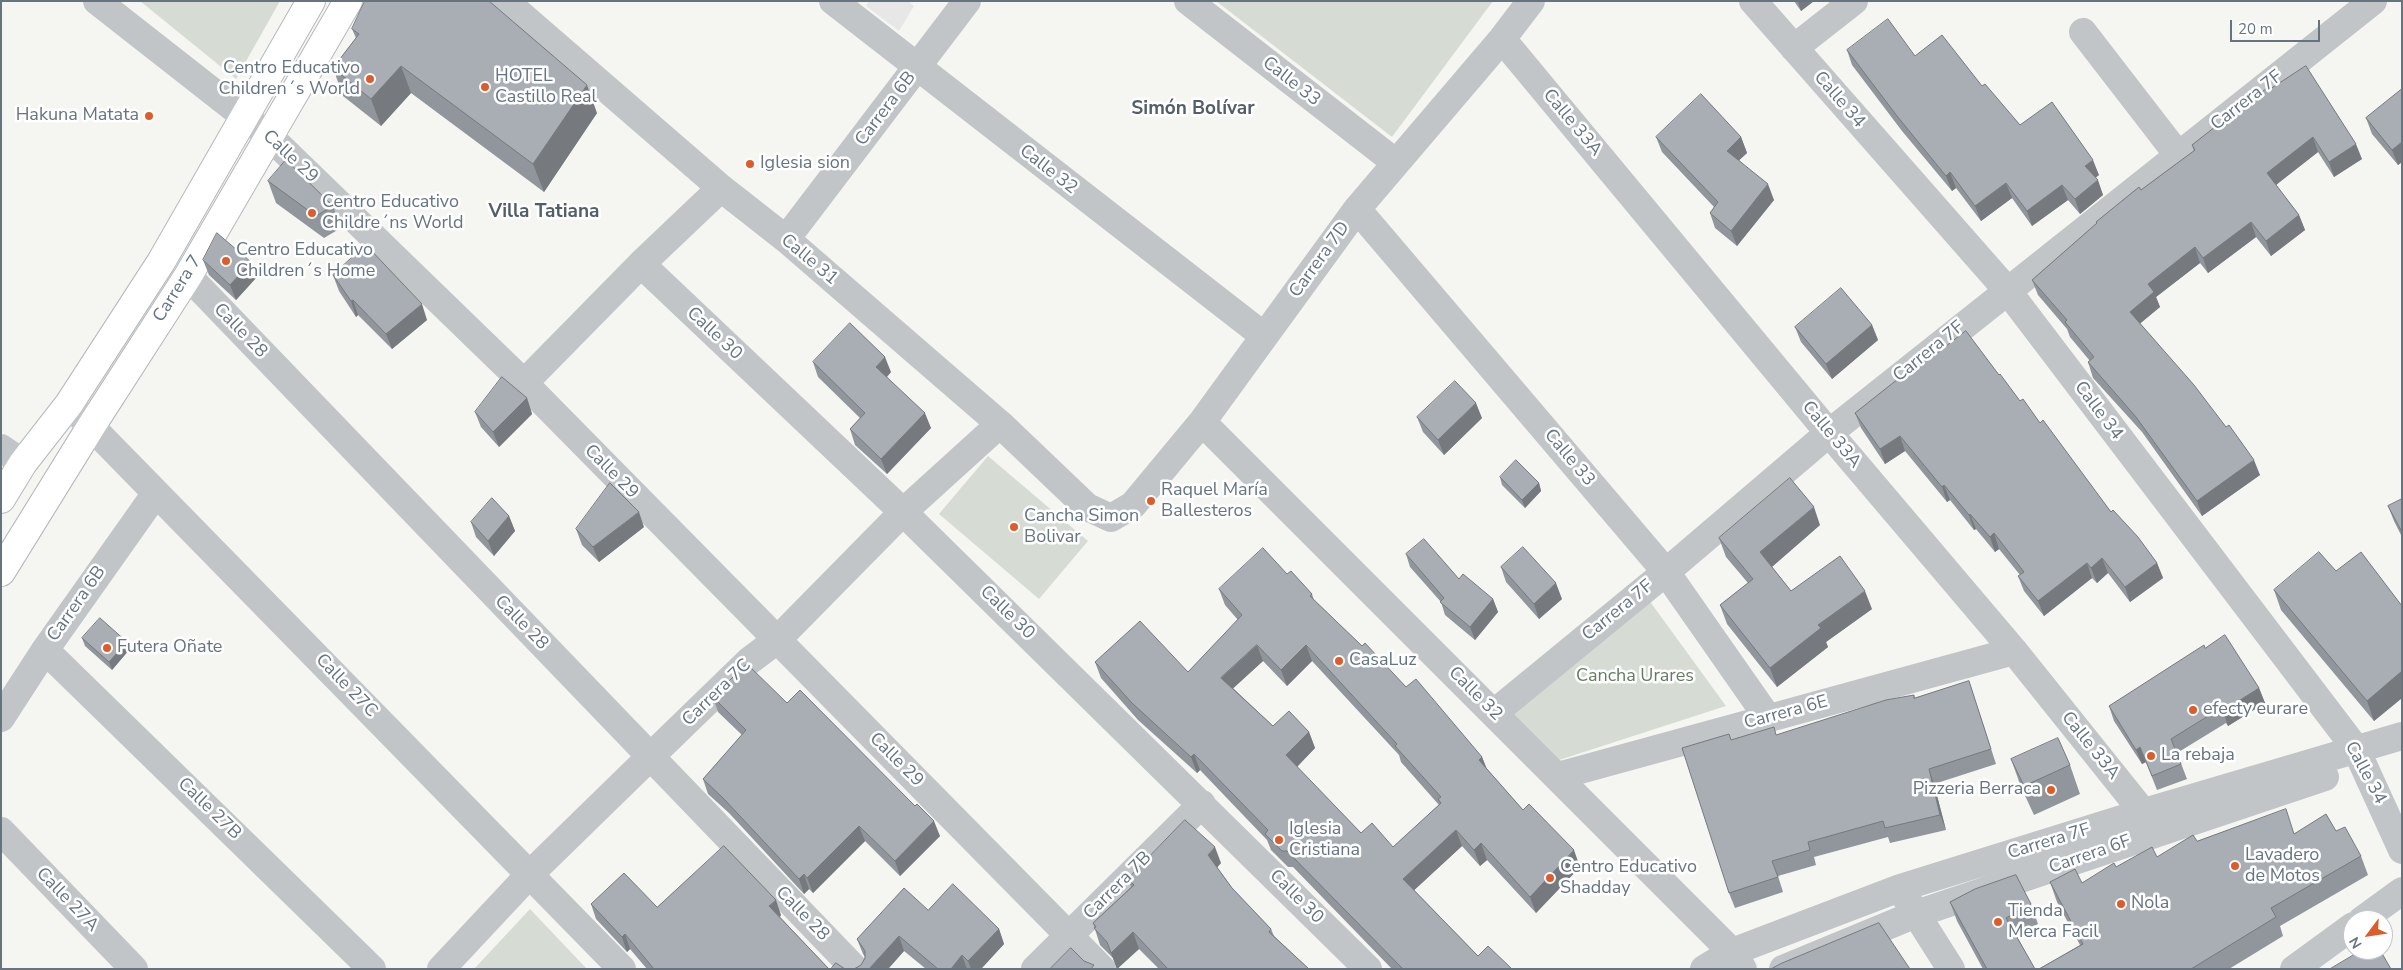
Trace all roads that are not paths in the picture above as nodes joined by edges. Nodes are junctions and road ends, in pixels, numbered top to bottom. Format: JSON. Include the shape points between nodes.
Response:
{"nodes":[{"id":1,"x":97,"y":1,"type":"edge"},
{"id":2,"x":312,"y":1,"type":"edge"},
{"id":3,"x":348,"y":1,"type":"edge"},
{"id":4,"x":505,"y":1,"type":"edge"},
{"id":5,"x":833,"y":1,"type":"edge"},
{"id":6,"x":966,"y":1,"type":"edge"},
{"id":7,"x":1188,"y":1,"type":"edge"},
{"id":8,"x":1531,"y":1,"type":"edge"},
{"id":9,"x":1753,"y":1,"type":"edge"},
{"id":10,"x":1854,"y":1,"type":"edge"},
{"id":11,"x":2373,"y":1,"type":"edge"},
{"id":12,"x":2083,"y":32,"type":"dead end"},
{"id":13,"x":1502,"y":39,"type":"junction"},
{"id":14,"x":1794,"y":48,"type":"junction"},
{"id":15,"x":917,"y":69,"type":"junction"},
{"id":16,"x":244,"y":118,"type":"junction"},
{"id":17,"x":268,"y":135,"type":"junction"},
{"id":18,"x":2178,"y":155,"type":"junction"},
{"id":19,"x":1395,"y":162,"type":"junction"},
{"id":20,"x":720,"y":188,"type":"junction"},
{"id":21,"x":1357,"y":209,"type":"junction"},
{"id":22,"x":786,"y":240,"type":"junction"},
{"id":23,"x":641,"y":264,"type":"junction"},
{"id":24,"x":188,"y":276,"type":"junction"},
{"id":25,"x":2007,"y":290,"type":"junction"},
{"id":26,"x":1264,"y":336,"type":"junction"},
{"id":27,"x":524,"y":383,"type":"junction"},
{"id":28,"x":68,"y":404,"type":"junction"},
{"id":29,"x":1202,"y":422,"type":"junction"},
{"id":30,"x":1000,"y":424,"type":"junction"},
{"id":31,"x":92,"y":425,"type":"junction"},
{"id":32,"x":1829,"y":433,"type":"junction"},
{"id":33,"x":12,"y":455,"type":"edge"},
{"id":34,"x":156,"y":493,"type":"junction"},
{"id":35,"x":1,"y":499,"type":"edge"},
{"id":36,"x":903,"y":512,"type":"junction"},
{"id":37,"x":1111,"y":518,"type":"joint"},
{"id":38,"x":1,"y":572,"type":"edge"},
{"id":39,"x":1666,"y":572,"type":"junction"},
{"id":40,"x":777,"y":640,"type":"junction"},
{"id":41,"x":45,"y":650,"type":"junction"},
{"id":42,"x":2014,"y":651,"type":"junction"},
{"id":43,"x":1494,"y":713,"type":"junction"},
{"id":44,"x":1,"y":718,"type":"edge"},
{"id":45,"x":1768,"y":718,"type":"junction"},
{"id":46,"x":2402,"y":736,"type":"edge"},
{"id":47,"x":2402,"y":755,"type":"edge"},
{"id":48,"x":650,"y":757,"type":"junction"},
{"id":49,"x":2360,"y":757,"type":"junction"},
{"id":50,"x":1558,"y":776,"type":"junction"},
{"id":51,"x":1202,"y":804,"type":"junction"},
{"id":52,"x":2152,"y":822,"type":"junction"},
{"id":53,"x":1,"y":831,"type":"edge"},
{"id":54,"x":2402,"y":850,"type":"edge"},
{"id":55,"x":530,"y":874,"type":"junction"},
{"id":56,"x":1900,"y":888,"type":"junction"},
{"id":57,"x":2402,"y":891,"type":"edge"},
{"id":58,"x":2376,"y":910,"type":"edge"},
{"id":59,"x":1916,"y":914,"type":"junction"},
{"id":60,"x":2343,"y":933,"type":"edge"},
{"id":61,"x":1069,"y":934,"type":"junction"},
{"id":62,"x":1737,"y":960,"type":"edge"},
{"id":63,"x":134,"y":969,"type":"edge"},
{"id":64,"x":372,"y":969,"type":"edge"},
{"id":65,"x":440,"y":969,"type":"edge"},
{"id":66,"x":622,"y":969,"type":"edge"},
{"id":67,"x":855,"y":969,"type":"edge"},
{"id":68,"x":1035,"y":969,"type":"edge"},
{"id":69,"x":1102,"y":969,"type":"edge"},
{"id":70,"x":1368,"y":969,"type":"edge"},
{"id":71,"x":1704,"y":969,"type":"edge"},
{"id":72,"x":1782,"y":969,"type":"edge"},
{"id":73,"x":1951,"y":969,"type":"edge"},
{"id":74,"x":2294,"y":969,"type":"edge"}],
"edges":[{"from":1,"to":16,"type":"street","name":"Calle 29"},
{"from":2,"to":16,"type":"main road","name":"Carrera 7"},
{"from":3,"to":17,"type":"main road","name":"Carrera 7"},
{"from":4,"to":20,"type":"street","name":"Calle 31"},
{"from":5,"to":15,"type":"street","name":"Calle 32"},
{"from":6,"to":15,"type":"street","name":"Carrera 6B"},
{"from":7,"to":19,"type":"street","name":"Calle 33"},
{"from":8,"to":13,"type":"street","name":"Carrera 7D"},
{"from":9,"to":14,"type":"street","name":"Calle 34"},
{"from":10,"to":14,"type":"street"},
{"from":11,"to":18,"type":"street","name":"Carrera 7F"},
{"from":12,"to":18,"type":"street"},
{"from":13,"to":19,"type":"street","name":"Carrera 7D"},
{"from":13,"to":32,"type":"street","name":"Calle 33A"},
{"from":14,"to":25,"type":"street","name":"Calle 34"},
{"from":15,"to":22,"type":"street","name":"Carrera 6B"},
{"from":15,"to":26,"type":"street","name":"Calle 32"},
{"from":16,"to":17,"type":"street","name":"Calle 29"},
{"from":16,"to":28,"type":"main road","name":"Carrera 7","via":[[161,262]]},
{"from":17,"to":24,"type":"main road","name":"Carrera 7"},
{"from":17,"to":27,"type":"street","name":"Calle 29"},
{"from":18,"to":25,"type":"street","name":"Carrera 7F"},
{"from":19,"to":21,"type":"street","name":"Carrera 7D"},
{"from":20,"to":22,"type":"street","name":"Calle 31"},
{"from":20,"to":23,"type":"street"},
{"from":21,"to":26,"type":"street","name":"Carrera 7D"},
{"from":21,"to":39,"type":"street","name":"Calle 33"},
{"from":22,"to":30,"type":"street","name":"Calle 31"},
{"from":23,"to":27,"type":"street"},
{"from":23,"to":36,"type":"street","name":"Calle 30"},
{"from":24,"to":31,"type":"main road","name":"Carrera 7"},
{"from":24,"to":48,"type":"street","name":"Calle 28"},
{"from":25,"to":32,"type":"street","name":"Carrera 7F"},
{"from":25,"to":49,"type":"street","name":"Calle 34"},
{"from":26,"to":29,"type":"street","name":"Carrera 7D"},
{"from":27,"to":40,"type":"street","name":"Calle 29"},
{"from":28,"to":31,"type":"street","name":"Calle 27C"},
{"from":28,"to":33,"type":"main road","name":"Carrera 7"},
{"from":29,"to":37,"type":"street","name":"Carrera 7D","via":[[1133,505]]},
{"from":29,"to":43,"type":"street","name":"Calle 32"},
{"from":30,"to":36,"type":"street","name":"Carrera 7C"},
{"from":30,"to":37,"type":"street","name":"Calle 31","via":[[1087,507]]},
{"from":31,"to":34,"type":"street","name":"Calle 27C"},
{"from":31,"to":38,"type":"main road","name":"Carrera 7"},
{"from":32,"to":39,"type":"street","name":"Carrera 7F"},
{"from":32,"to":42,"type":"street","name":"Calle 33A"},
{"from":33,"to":35,"type":"main road","name":"Carrera 7"},
{"from":34,"to":41,"type":"street","name":"Carrera 6B"},
{"from":34,"to":55,"type":"street","name":"Calle 27C"},
{"from":36,"to":40,"type":"street","name":"Carrera 7C"},
{"from":36,"to":51,"type":"street","name":"Calle 30"},
{"from":39,"to":43,"type":"street","name":"Carrera 7F"},
{"from":39,"to":45,"type":"street","name":"Calle 33"},
{"from":40,"to":48,"type":"street","name":"Carrera 7C","via":[[749,661]]},
{"from":40,"to":61,"type":"street","name":"Calle 29"},
{"from":41,"to":44,"type":"street","name":"Carrera 6B"},
{"from":41,"to":64,"type":"street","name":"Calle 27B"},
{"from":42,"to":45,"type":"street","name":"Carrera 6E"},
{"from":42,"to":52,"type":"street","name":"Calle 33A"},
{"from":43,"to":50,"type":"street","name":"Calle 32"},
{"from":45,"to":50,"type":"street","name":"Carrera 6E"},
{"from":46,"to":49,"type":"street","name":"Carrera 7F"},
{"from":47,"to":49,"type":"street"},
{"from":48,"to":55,"type":"street","name":"Carrera 7C"},
{"from":48,"to":67,"type":"street","name":"Calle 28"},
{"from":49,"to":52,"type":"street","name":"Carrera 7F"},
{"from":49,"to":54,"type":"street","name":"Calle 34"},
{"from":50,"to":62,"type":"street","name":"Calle 32"},
{"from":51,"to":61,"type":"street","name":"Carrera 7B"},
{"from":51,"to":70,"type":"street","name":"Calle 30"},
{"from":52,"to":56,"type":"street","name":"Carrera 7F"},
{"from":52,"to":59,"type":"street","name":"Carrera 6F"},
{"from":53,"to":63,"type":"street","name":"Calle 27A"},
{"from":55,"to":65,"type":"street","name":"Carrera 7C"},
{"from":55,"to":66,"type":"street","name":"Calle 27C"},
{"from":56,"to":59,"type":"street"},
{"from":56,"to":62,"type":"street","name":"Carrera 7F"},
{"from":57,"to":58,"type":"street"},
{"from":59,"to":72,"type":"street","name":"Carrera 6F"},
{"from":59,"to":73,"type":"street"},
{"from":60,"to":74,"type":"street"},
{"from":61,"to":68,"type":"street","name":"Carrera 7B"},
{"from":61,"to":69,"type":"street","name":"Calle 29"},
{"from":62,"to":71,"type":"street","name":"Carrera 7F"}]}
